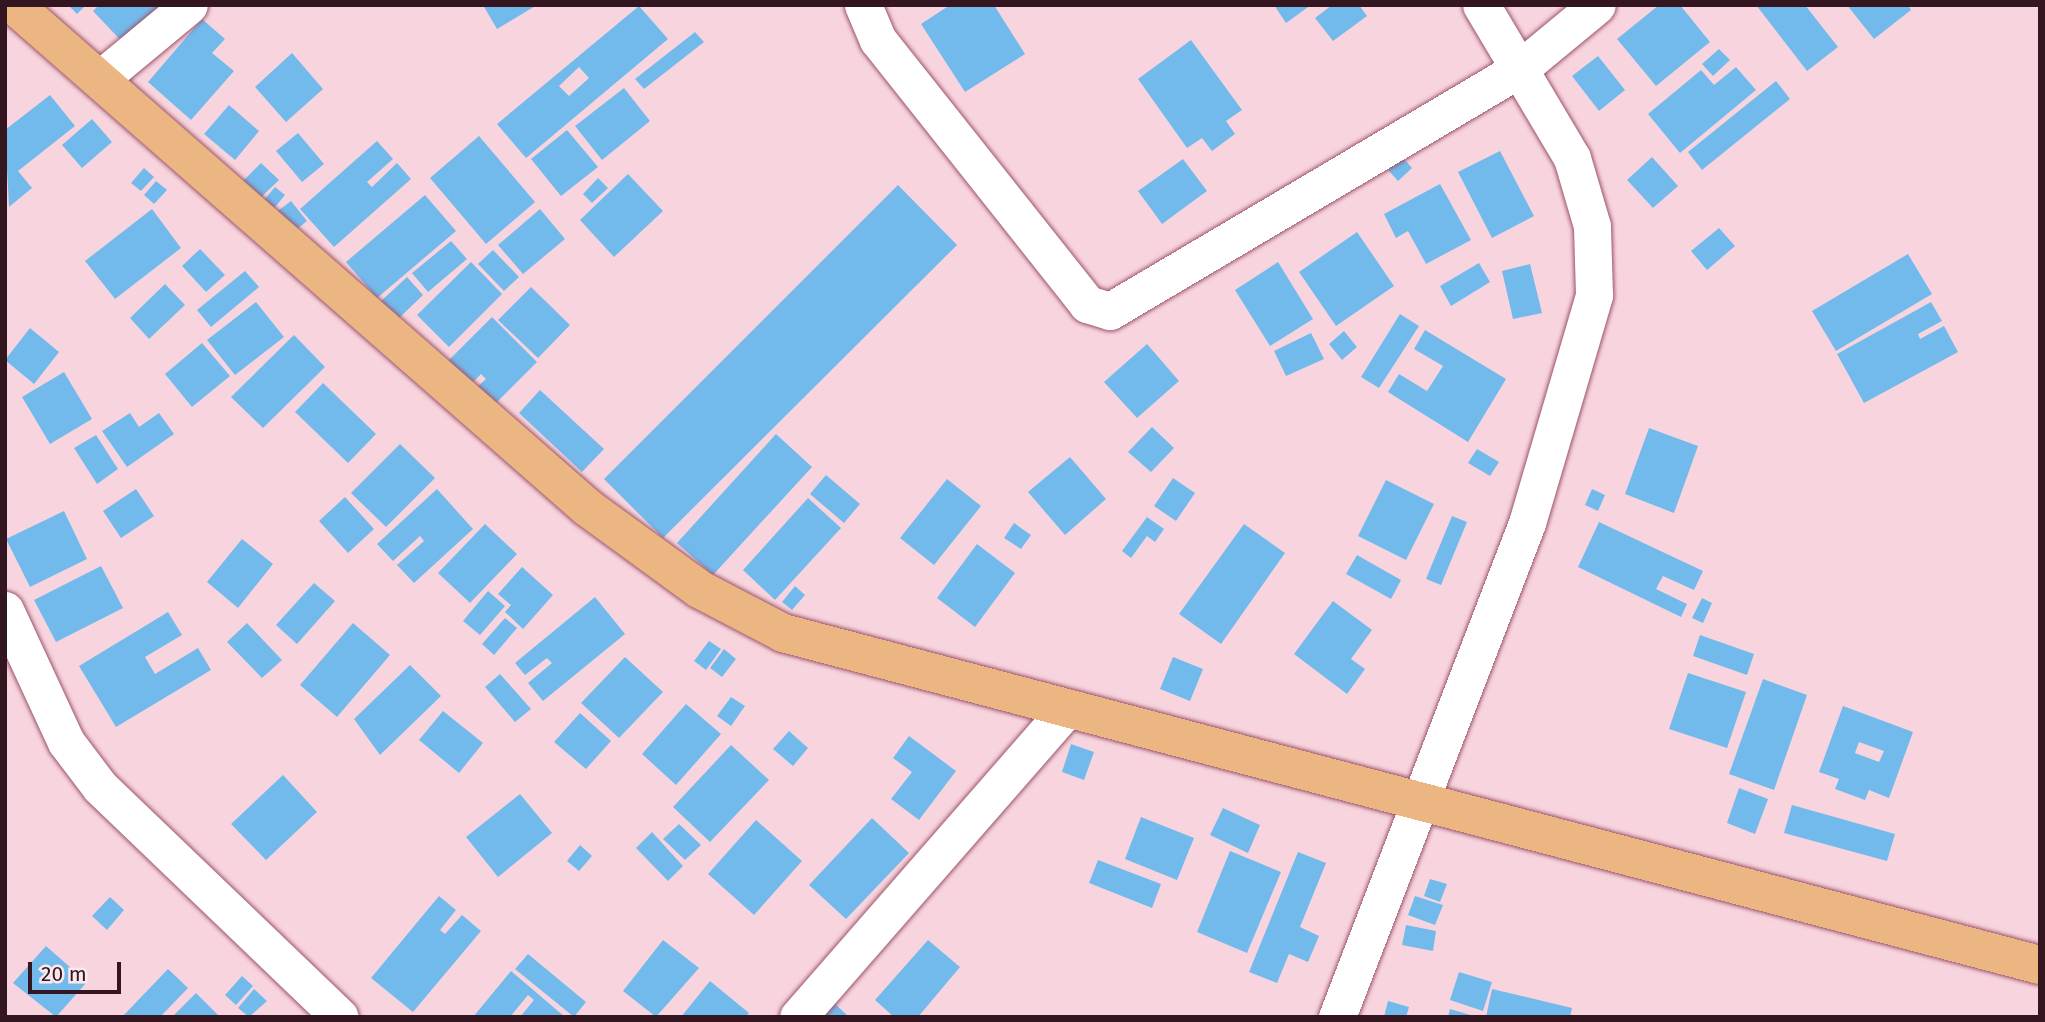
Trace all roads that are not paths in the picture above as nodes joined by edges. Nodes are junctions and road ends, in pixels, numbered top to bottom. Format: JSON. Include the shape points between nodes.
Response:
{"nodes":[{"id":1,"x":14,"y":5,"type":"edge"},
{"id":2,"x":189,"y":5,"type":"edge"},
{"id":3,"x":863,"y":5,"type":"edge"},
{"id":4,"x":1481,"y":5,"type":"edge"},
{"id":5,"x":1597,"y":5,"type":"edge"},
{"id":6,"x":1522,"y":67,"type":"junction"},
{"id":7,"x":101,"y":78,"type":"junction"},
{"id":8,"x":5,"y":610,"type":"edge"},
{"id":9,"x":1065,"y":711,"type":"junction"},
{"id":10,"x":1422,"y":804,"type":"junction"},
{"id":11,"x":2040,"y":965,"type":"edge"},
{"id":12,"x":340,"y":1017,"type":"edge"},
{"id":13,"x":798,"y":1017,"type":"edge"},
{"id":14,"x":1337,"y":1017,"type":"edge"}],
"edges":[{"from":1,"to":7,"type":"main road"},
{"from":2,"to":7,"type":"street"},
{"from":3,"to":6,"type":"street","via":[[878,40],[1098,311],[1122,306]]},
{"from":4,"to":6,"type":"street"},
{"from":5,"to":6,"type":"street"},
{"from":6,"to":10,"type":"street","via":[[1572,158],[1592,226],[1594,295],[1527,523]]},
{"from":7,"to":9,"type":"main road","via":[[588,508],[699,589],[783,633]]},
{"from":8,"to":12,"type":"street","via":[[66,742],[100,787]]},
{"from":9,"to":10,"type":"main road"},
{"from":9,"to":13,"type":"street"},
{"from":10,"to":11,"type":"main road"},
{"from":10,"to":14,"type":"street"}]}
